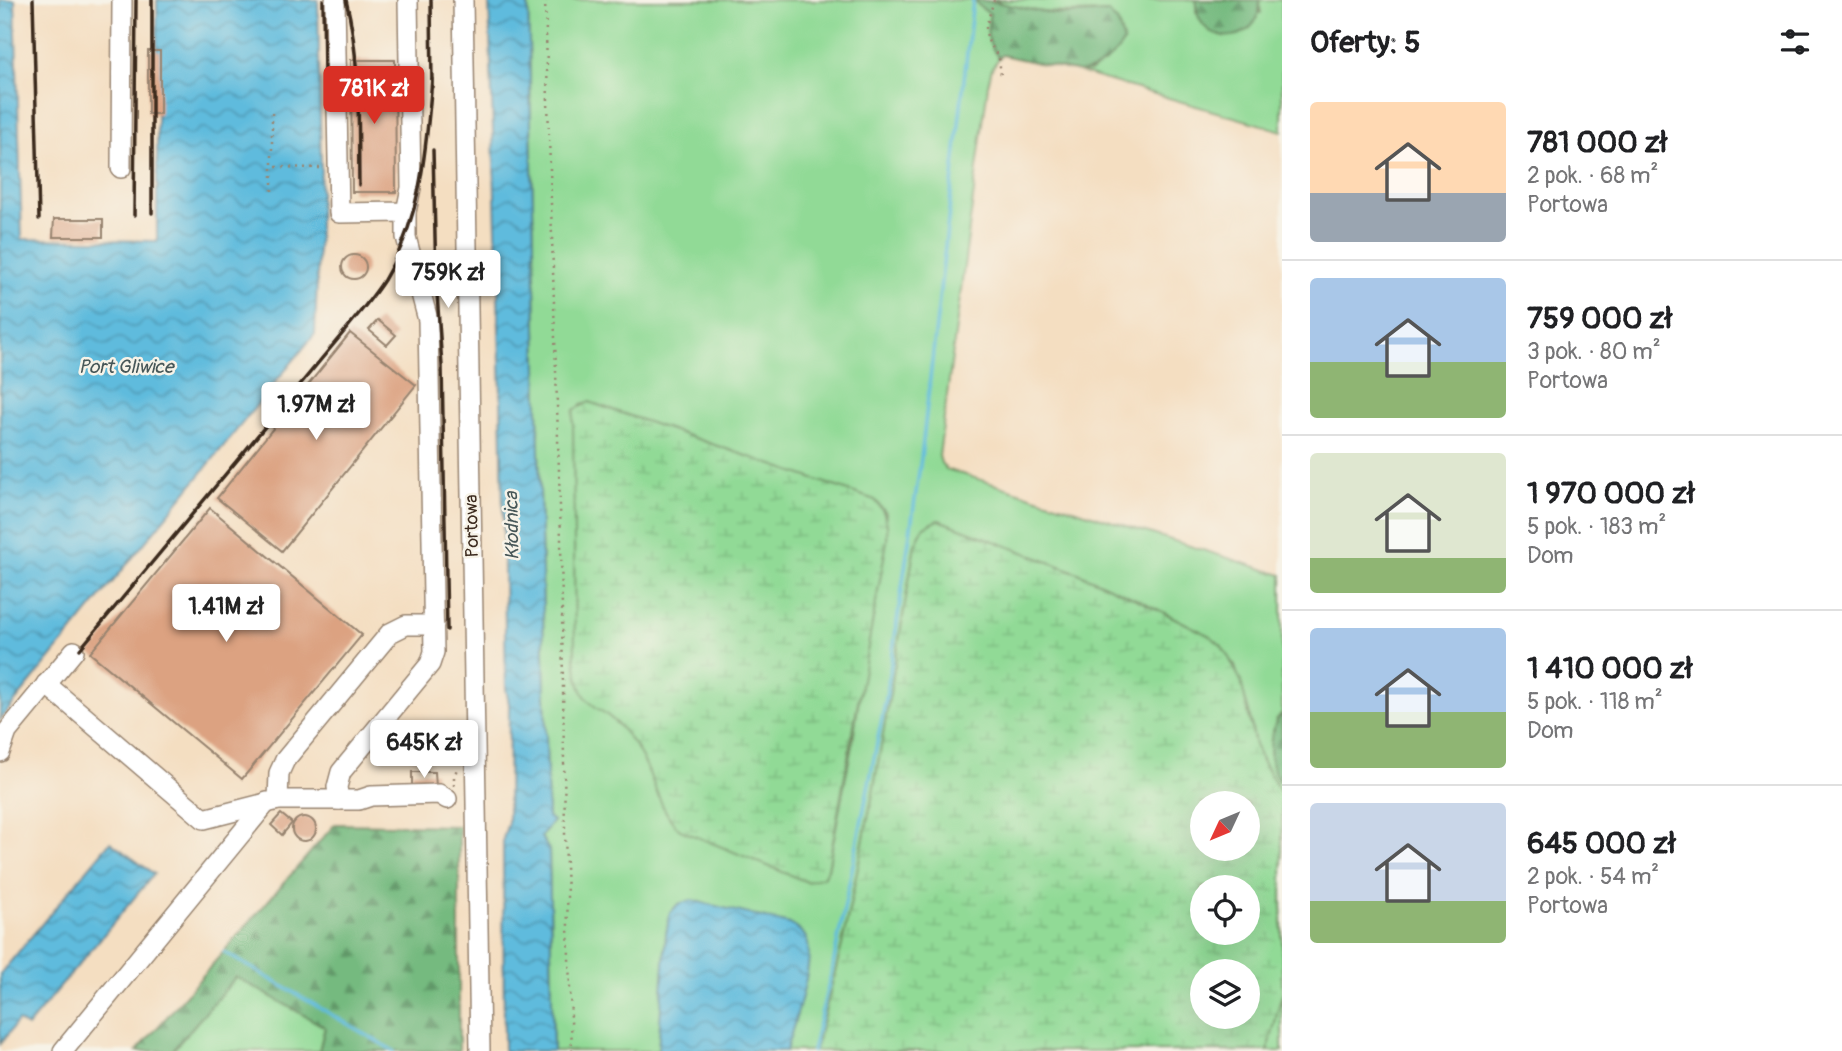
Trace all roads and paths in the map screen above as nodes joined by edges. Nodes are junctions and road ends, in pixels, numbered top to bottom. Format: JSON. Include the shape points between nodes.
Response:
{"nodes":[{"id":1,"x":122,"y":0,"type":"edge"},
{"id":2,"x":335,"y":0,"type":"edge"},
{"id":3,"x":408,"y":0,"type":"edge"},
{"id":4,"x":463,"y":0,"type":"edge"},
{"id":5,"x":545,"y":0,"type":"edge"},
{"id":6,"x":993,"y":0,"type":"edge"},
{"id":7,"x":1001,"y":76,"type":"dead end"},
{"id":8,"x":272,"y":113,"type":"dead end"},
{"id":9,"x":272,"y":167,"type":"junction"},
{"id":10,"x":121,"y":168,"type":"dead end"},
{"id":11,"x":321,"y":168,"type":"dead end"},
{"id":12,"x":272,"y":191,"type":"dead end"},
{"id":13,"x":405,"y":212,"type":"junction"},
{"id":14,"x":434,"y":625,"type":"junction"},
{"id":15,"x":74,"y":651,"type":"dead end"},
{"id":16,"x":46,"y":684,"type":"junction"},
{"id":17,"x":0,"y":751,"type":"edge"},
{"id":18,"x":476,"y":796,"type":"junction"},
{"id":19,"x":349,"y":800,"type":"junction"},
{"id":20,"x":272,"y":801,"type":"junction"},
{"id":21,"x":63,"y":1051,"type":"edge"},
{"id":22,"x":480,"y":1051,"type":"edge"},
{"id":23,"x":572,"y":1051,"type":"edge"}],
"edges":[{"from":1,"to":10,"type":"street"},
{"from":2,"to":13,"type":"street","via":[[339,212]]},
{"from":3,"to":13,"type":"street","via":[[411,188]]},
{"from":4,"to":18,"type":"street","name":"Portowa"},
{"from":5,"to":23,"type":"path"},
{"from":6,"to":7,"type":"path","via":[[987,39],[999,58]]},
{"from":8,"to":9,"type":"path"},
{"from":9,"to":11,"type":"path"},
{"from":9,"to":12,"type":"path"},
{"from":13,"to":14,"type":"street","via":[[405,237],[428,320]]},
{"from":14,"to":19,"type":"street","via":[[430,664],[341,772],[337,787]]},
{"from":14,"to":20,"type":"street","via":[[400,626],[390,633],[285,760]]},
{"from":15,"to":16,"type":"street"},
{"from":16,"to":17,"type":"street","via":[[7,732]]},
{"from":16,"to":20,"type":"street","via":[[204,819]]},
{"from":18,"to":19,"type":"street","via":[[440,804],[373,806]]},
{"from":18,"to":22,"type":"street","name":"Portowa"},
{"from":19,"to":20,"type":"street"},
{"from":20,"to":21,"type":"street"}]}
